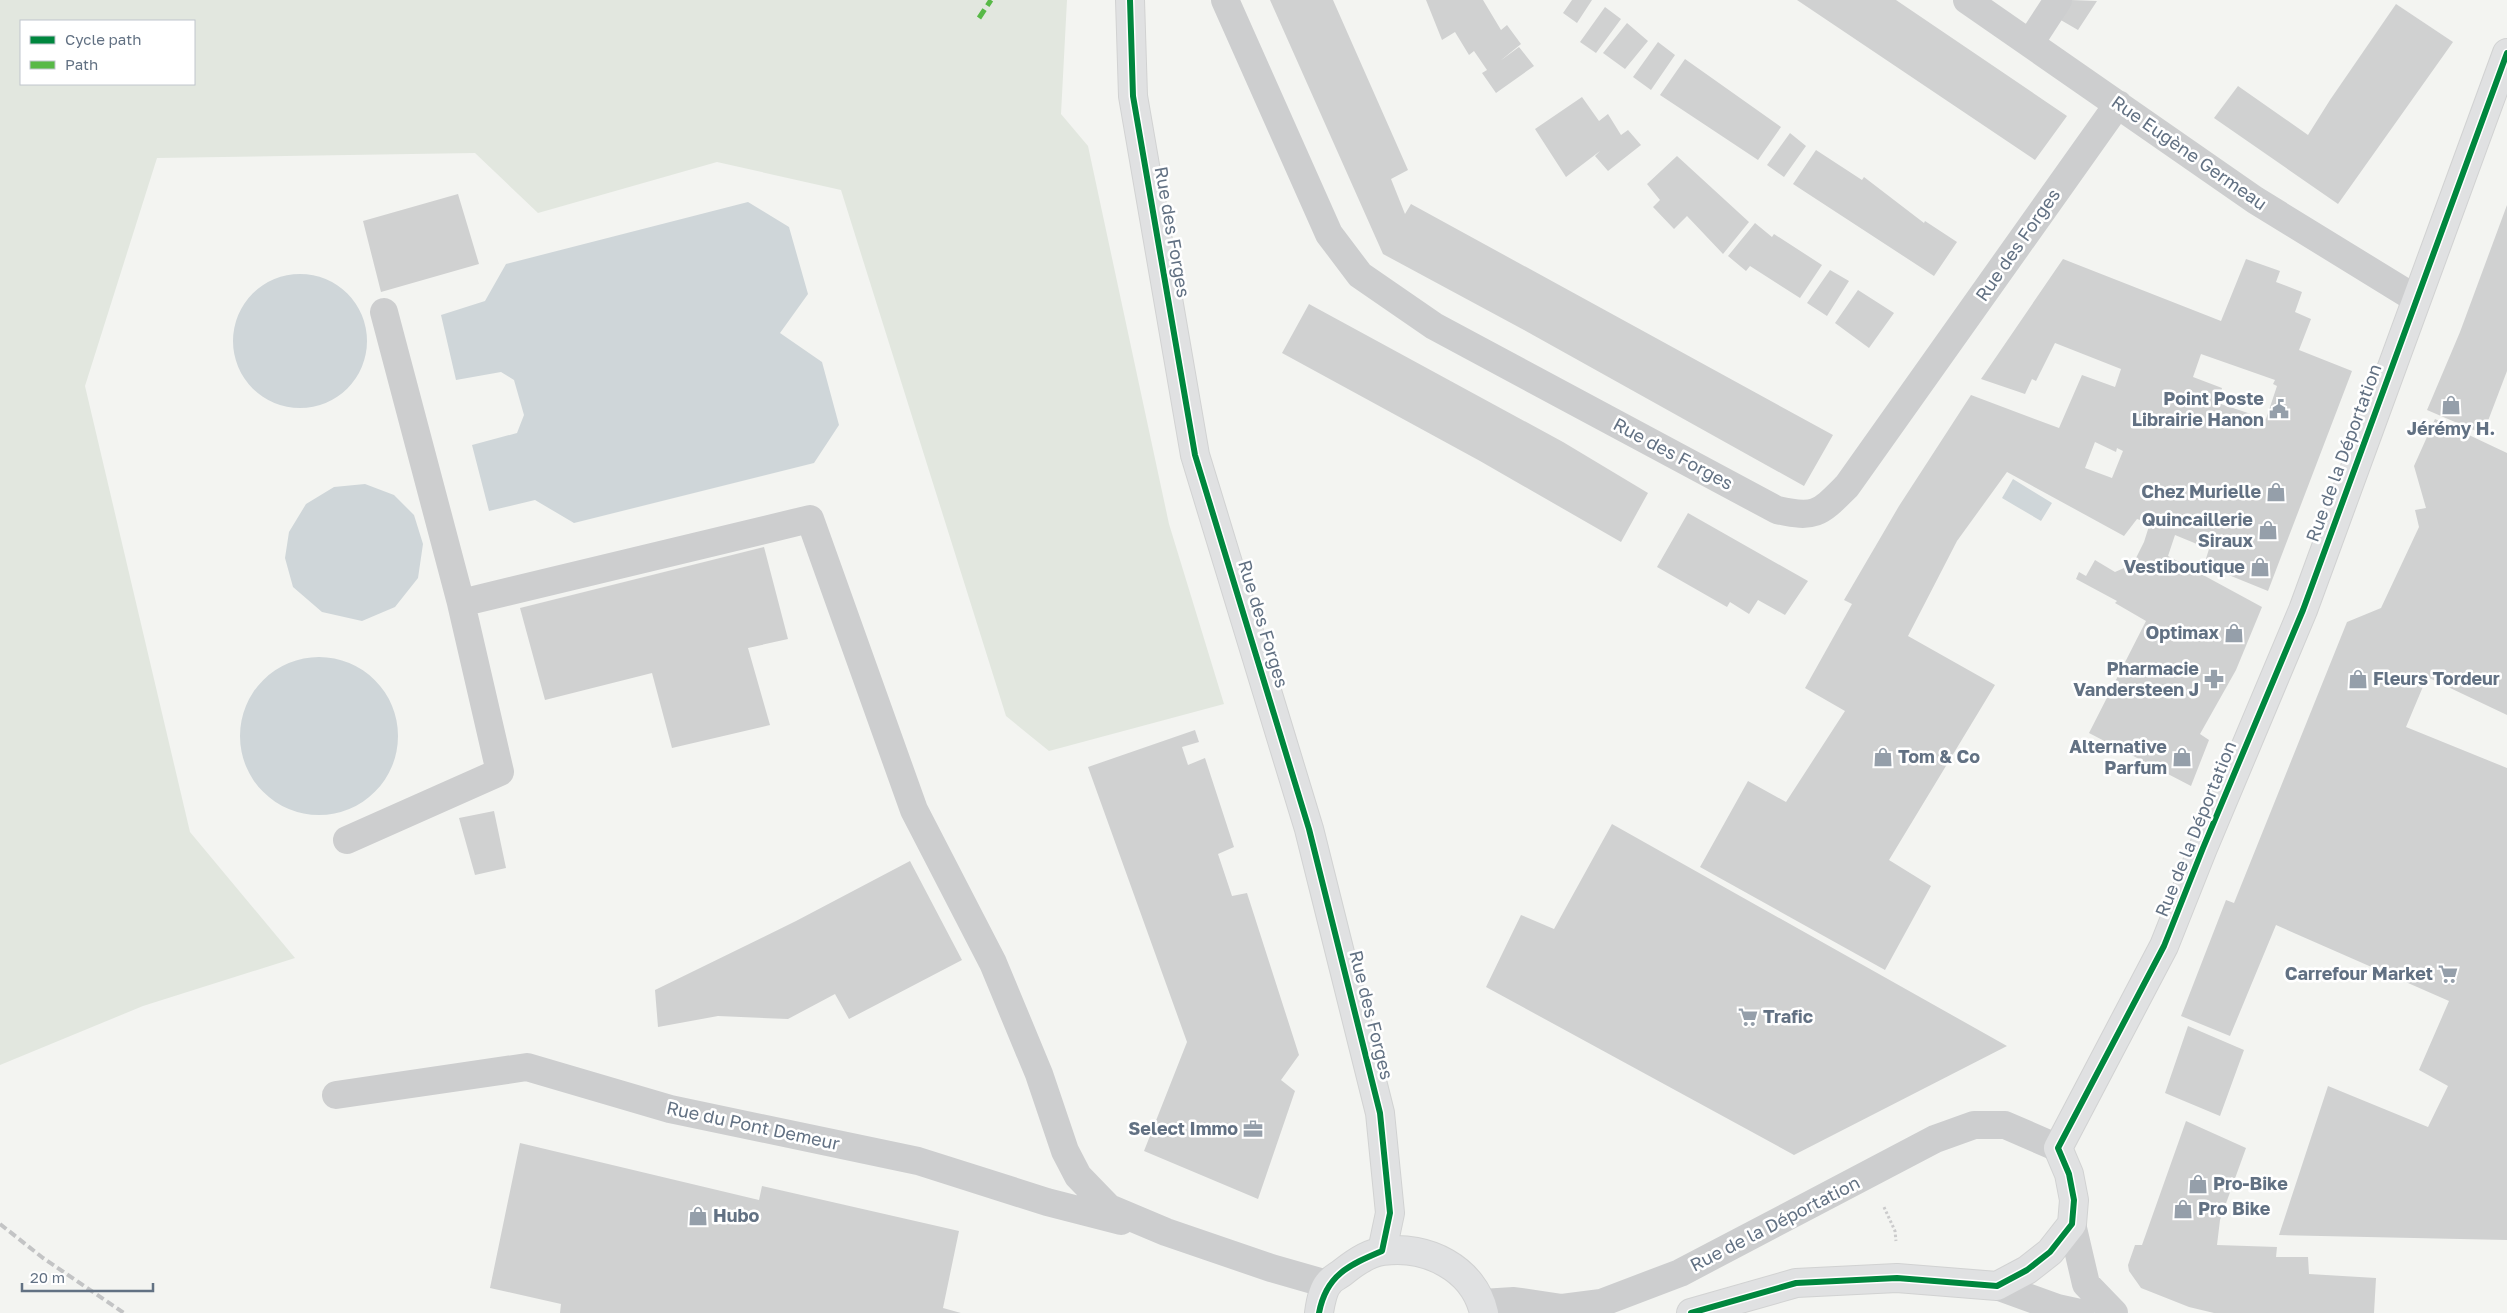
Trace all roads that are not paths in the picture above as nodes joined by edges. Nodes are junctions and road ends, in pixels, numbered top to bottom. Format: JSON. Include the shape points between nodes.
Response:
{"nodes":[{"id":1,"x":1130,"y":0,"type":"edge"},
{"id":2,"x":1226,"y":0,"type":"edge"},
{"id":3,"x":1967,"y":0,"type":"edge"},
{"id":4,"x":2058,"y":0,"type":"edge"},
{"id":5,"x":2030,"y":43,"type":"junction"},
{"id":6,"x":2507,"y":53,"type":"edge"},
{"id":7,"x":2118,"y":104,"type":"junction"},
{"id":8,"x":2416,"y":299,"type":"junction"},
{"id":9,"x":384,"y":312,"type":"dead end"},
{"id":10,"x":460,"y":603,"type":"junction"},
{"id":11,"x":347,"y":840,"type":"dead end"},
{"id":12,"x":336,"y":1095,"type":"dead end"},
{"id":13,"x":2058,"y":1148,"type":"junction"},
{"id":14,"x":2072,"y":1224,"type":"junction"},
{"id":15,"x":1166,"y":1232,"type":"junction"},
{"id":16,"x":1382,"y":1251,"type":"junction"},
{"id":17,"x":1328,"y":1284,"type":"junction"},
{"id":18,"x":1997,"y":1286,"type":"junction"},
{"id":19,"x":1483,"y":1308,"type":"edge"},
{"id":20,"x":1319,"y":1313,"type":"edge"},
{"id":21,"x":1691,"y":1313,"type":"edge"},
{"id":22,"x":2080,"y":1313,"type":"edge"},
{"id":23,"x":2114,"y":1313,"type":"edge"}],
"edges":[{"from":1,"to":16,"type":"main road","name":"Rue des Forges","via":[[1133,96],[1195,454],[1310,829],[1380,1112],[1390,1213]]},
{"from":2,"to":7,"type":"street","name":"Rue des Forges","via":[[1329,234],[1360,275],[1434,326],[1778,510],[1802,516],[1824,508],[1847,486]]},
{"from":3,"to":5,"type":"street","name":"Rue Eugène Germeau"},
{"from":4,"to":5,"type":"street"},
{"from":5,"to":7,"type":"street","name":"Rue Eugène Germeau"},
{"from":6,"to":8,"type":"main road","name":"Rue de la Déportation"},
{"from":7,"to":8,"type":"street","name":"Rue Eugène Germeau","via":[[2255,200]]},
{"from":8,"to":13,"type":"main road","name":"Rue de la Déportation","via":[[2303,610],[2164,946]]},
{"from":9,"to":10,"type":"street"},
{"from":10,"to":11,"type":"street","via":[[500,772]]},
{"from":10,"to":15,"type":"street","name":"Rue du Pont Demeur","via":[[810,519],[914,810],[993,963],[1039,1074],[1065,1151],[1078,1176],[1108,1208]]},
{"from":12,"to":15,"type":"street","name":"Rue du Pont Demeur","via":[[527,1067],[670,1110],[918,1161],[1048,1202]]},
{"from":13,"to":14,"type":"main road","via":[[2069,1174],[2074,1200]]},
{"from":13,"to":19,"type":"street","name":"Rue de la Déportation","via":[[2005,1126],[1974,1125],[1935,1140],[1680,1273],[1601,1303],[1562,1308],[1514,1301]]},
{"from":14,"to":18,"type":"main road","via":[[2050,1252],[2027,1270]]},
{"from":14,"to":23,"type":"street","via":[[2086,1284]]},
{"from":15,"to":17,"type":"street","name":"Rue du Pont Demeur"},
{"from":16,"to":17,"type":"main road","via":[[1354,1263]]},
{"from":16,"to":19,"type":"main road","via":[[1412,1250],[1442,1259],[1466,1278]]},
{"from":17,"to":20,"type":"main road"},
{"from":18,"to":21,"type":"main road","via":[[1897,1278],[1796,1283]]},
{"from":18,"to":22,"type":"street"}]}
